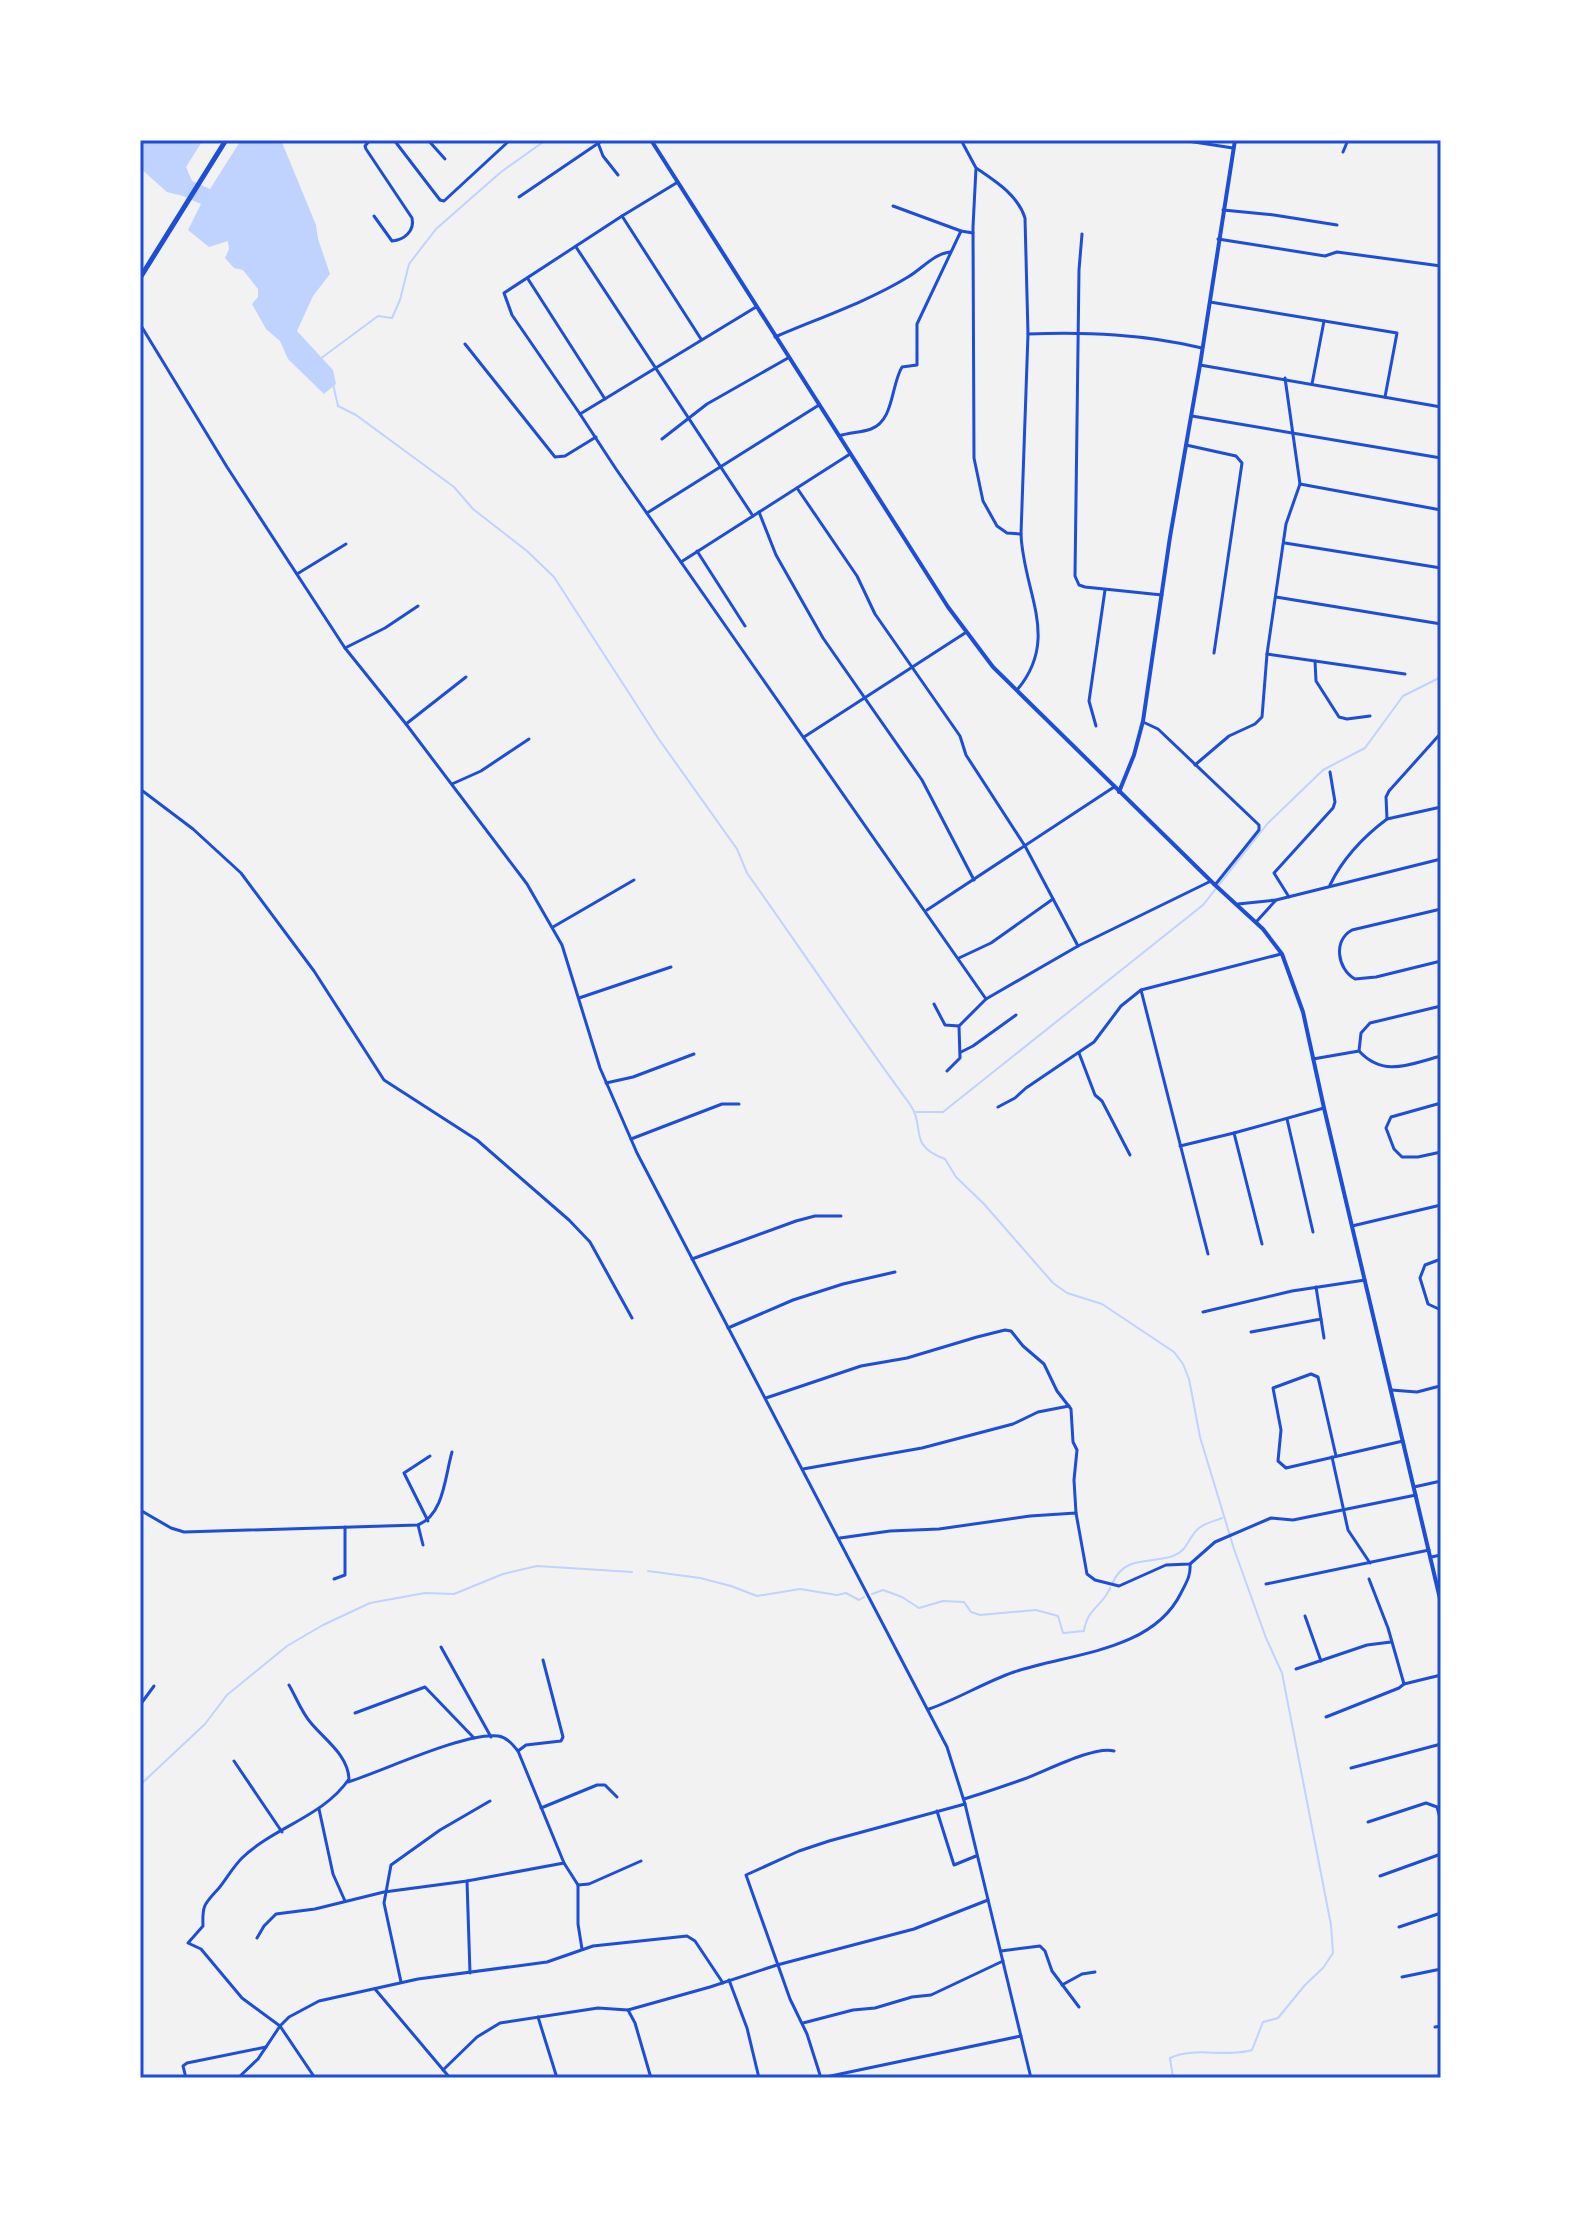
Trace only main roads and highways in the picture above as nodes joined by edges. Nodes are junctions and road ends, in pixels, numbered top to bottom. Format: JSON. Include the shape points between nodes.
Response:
{"nodes":[{"id":1,"x":226,"y":140,"type":"edge"},
{"id":2,"x":651,"y":140,"type":"edge"},
{"id":3,"x":1235,"y":140,"type":"edge"},
{"id":4,"x":140,"y":278,"type":"edge"},
{"id":5,"x":1116,"y":789,"type":"junction"},
{"id":6,"x":1441,"y":1603,"type":"edge"}],
"edges":[{"from":1,"to":4,"type":"highway"},
{"from":2,"to":5,"type":"main road","via":[[965,633]]},
{"from":3,"to":5,"type":"main road","via":[[1143,721],[1134,755]]},
{"from":5,"to":6,"type":"main road","via":[[1256,922],[1282,954],[1297,989]]}]}
